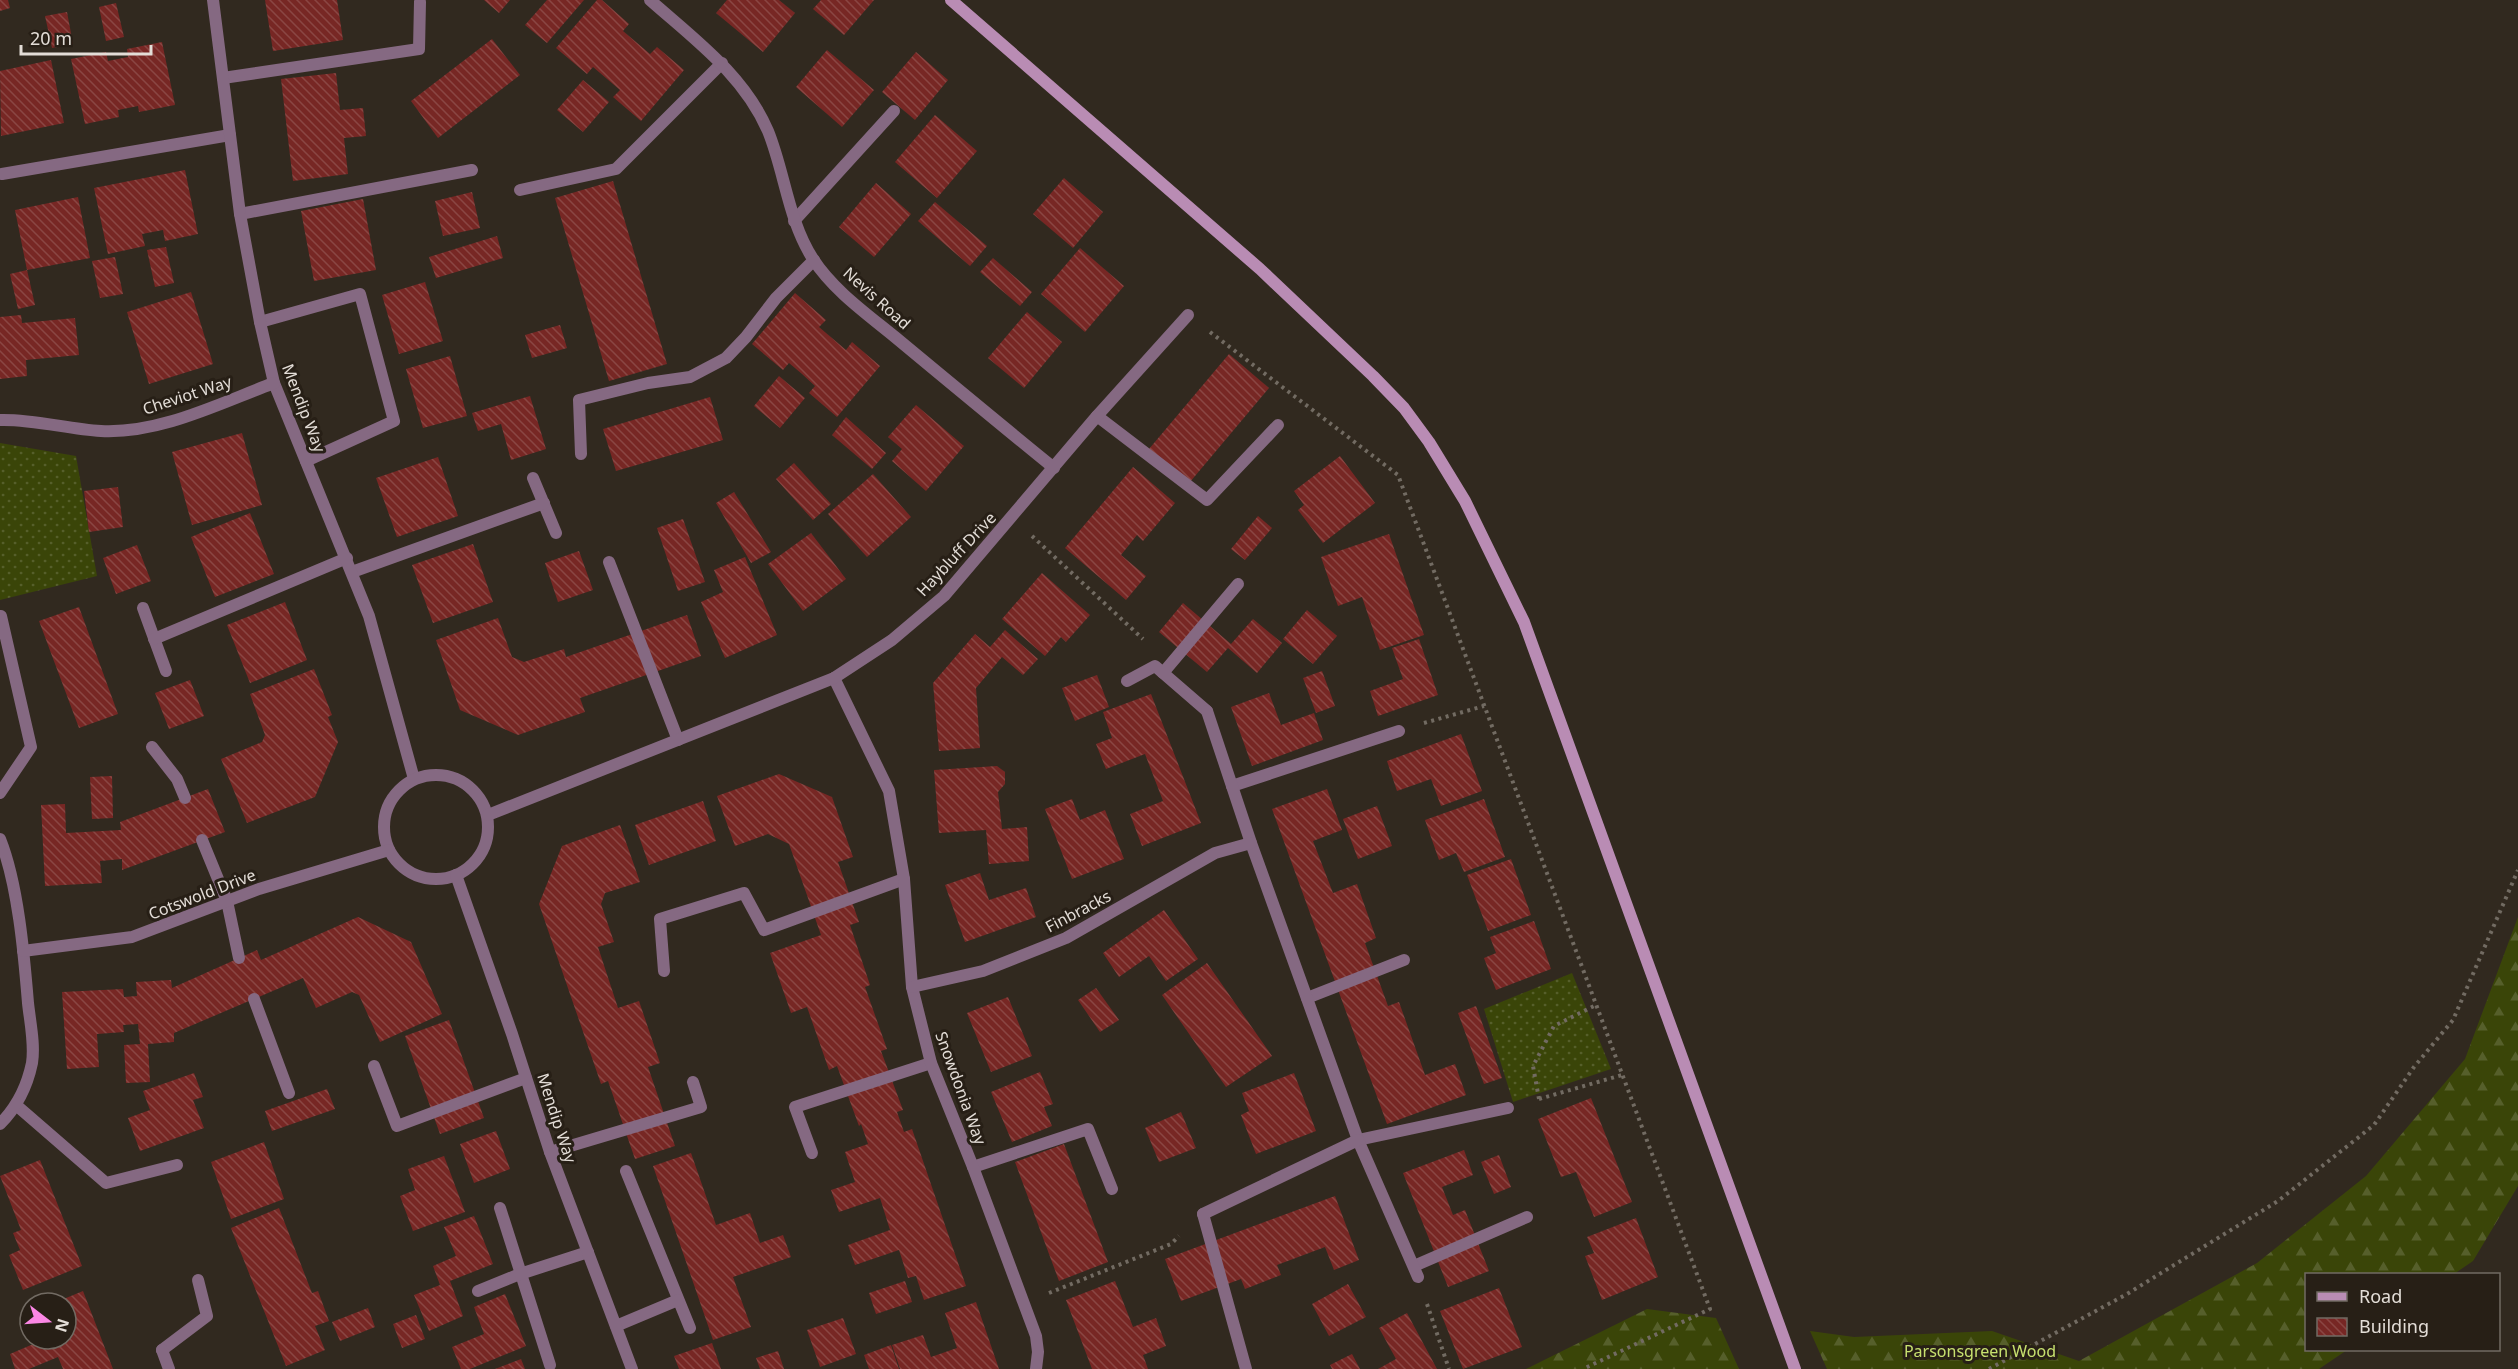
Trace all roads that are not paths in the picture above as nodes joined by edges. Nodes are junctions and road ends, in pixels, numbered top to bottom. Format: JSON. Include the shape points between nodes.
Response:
{"nodes":[{"id":1,"x":213,"y":0,"type":"edge"},
{"id":2,"x":650,"y":0,"type":"edge"},
{"id":3,"x":951,"y":0,"type":"edge"},
{"id":4,"x":420,"y":2,"type":"dead end"},
{"id":5,"x":722,"y":63,"type":"junction"},
{"id":6,"x":223,"y":78,"type":"junction"},
{"id":7,"x":894,"y":111,"type":"dead end"},
{"id":8,"x":230,"y":135,"type":"junction"},
{"id":9,"x":472,"y":170,"type":"dead end"},
{"id":10,"x":2,"y":174,"type":"dead end"},
{"id":11,"x":520,"y":190,"type":"dead end"},
{"id":12,"x":240,"y":214,"type":"junction"},
{"id":13,"x":794,"y":221,"type":"junction"},
{"id":14,"x":814,"y":260,"type":"junction"},
{"id":15,"x":1188,"y":315,"type":"road end"},
{"id":16,"x":260,"y":322,"type":"junction"},
{"id":17,"x":274,"y":383,"type":"junction"},
{"id":18,"x":1097,"y":416,"type":"junction"},
{"id":19,"x":0,"y":420,"type":"edge"},
{"id":20,"x":1278,"y":425,"type":"dead end"},
{"id":21,"x":581,"y":454,"type":"dead end"},
{"id":22,"x":306,"y":461,"type":"junction"},
{"id":23,"x":1054,"y":468,"type":"junction"},
{"id":24,"x":533,"y":478,"type":"dead end"},
{"id":25,"x":544,"y":503,"type":"junction"},
{"id":26,"x":556,"y":533,"type":"dead end"},
{"id":27,"x":347,"y":558,"type":"junction"},
{"id":28,"x":609,"y":562,"type":"dead end"},
{"id":29,"x":352,"y":572,"type":"junction"},
{"id":30,"x":1238,"y":584,"type":"dead end"},
{"id":31,"x":143,"y":608,"type":"dead end"},
{"id":32,"x":1,"y":616,"type":"edge"},
{"id":33,"x":154,"y":639,"type":"junction"},
{"id":34,"x":1159,"y":670,"type":"junction"},
{"id":35,"x":166,"y":671,"type":"dead end"},
{"id":36,"x":834,"y":678,"type":"junction"},
{"id":37,"x":1127,"y":681,"type":"dead end"},
{"id":38,"x":1399,"y":731,"type":"road end"},
{"id":39,"x":678,"y":740,"type":"junction"},
{"id":40,"x":152,"y":747,"type":"dead end"},
{"id":41,"x":414,"y":779,"type":"junction"},
{"id":42,"x":1232,"y":786,"type":"junction"},
{"id":43,"x":0,"y":793,"type":"edge"},
{"id":44,"x":185,"y":798,"type":"dead end"},
{"id":45,"x":488,"y":815,"type":"junction"},
{"id":46,"x":0,"y":839,"type":"edge"},
{"id":47,"x":202,"y":840,"type":"dead end"},
{"id":48,"x":1251,"y":843,"type":"junction"},
{"id":49,"x":389,"y":849,"type":"junction"},
{"id":50,"x":456,"y":875,"type":"junction"},
{"id":51,"x":904,"y":879,"type":"junction"},
{"id":52,"x":227,"y":901,"type":"junction"},
{"id":53,"x":23,"y":951,"type":"junction"},
{"id":54,"x":239,"y":958,"type":"dead end"},
{"id":55,"x":1404,"y":960,"type":"dead end"},
{"id":56,"x":664,"y":972,"type":"dead end"},
{"id":57,"x":912,"y":987,"type":"junction"},
{"id":58,"x":1307,"y":998,"type":"junction"},
{"id":59,"x":254,"y":999,"type":"dead end"},
{"id":60,"x":931,"y":1063,"type":"junction"},
{"id":61,"x":374,"y":1066,"type":"dead end"},
{"id":62,"x":526,"y":1078,"type":"junction"},
{"id":63,"x":693,"y":1082,"type":"dead end"},
{"id":64,"x":289,"y":1093,"type":"dead end"},
{"id":65,"x":16,"y":1105,"type":"junction"},
{"id":66,"x":1508,"y":1108,"type":"road end"},
{"id":67,"x":0,"y":1124,"type":"edge"},
{"id":68,"x":1358,"y":1140,"type":"junction"},
{"id":69,"x":550,"y":1152,"type":"junction"},
{"id":70,"x":812,"y":1153,"type":"dead end"},
{"id":71,"x":177,"y":1165,"type":"dead end"},
{"id":72,"x":973,"y":1167,"type":"junction"},
{"id":73,"x":626,"y":1171,"type":"dead end"},
{"id":74,"x":1112,"y":1189,"type":"dead end"},
{"id":75,"x":500,"y":1208,"type":"dead end"},
{"id":76,"x":1527,"y":1217,"type":"dead end"},
{"id":77,"x":588,"y":1252,"type":"junction"},
{"id":78,"x":520,"y":1274,"type":"junction"},
{"id":79,"x":198,"y":1280,"type":"dead end"},
{"id":80,"x":478,"y":1291,"type":"dead end"},
{"id":81,"x":678,"y":1300,"type":"junction"},
{"id":82,"x":616,"y":1326,"type":"junction"},
{"id":83,"x":690,"y":1328,"type":"dead end"},
{"id":84,"x":550,"y":1365,"type":"dead end"},
{"id":85,"x":169,"y":1369,"type":"edge"},
{"id":86,"x":632,"y":1369,"type":"edge"},
{"id":87,"x":1036,"y":1369,"type":"edge"},
{"id":88,"x":1246,"y":1369,"type":"edge"},
{"id":89,"x":1795,"y":1369,"type":"edge"}],
"edges":[{"from":1,"to":6,"type":"street","name":"Mendip Way"},
{"from":2,"to":5,"type":"street","name":"Nevis Road"},
{"from":3,"to":89,"type":"street","via":[[1260,269],[1373,376],[1430,442],[1465,501],[1524,622]]},
{"from":4,"to":6,"type":"street","via":[[419,49]]},
{"from":5,"to":11,"type":"street","via":[[616,169]]},
{"from":5,"to":13,"type":"street","name":"Nevis Road","via":[[753,100],[768,130]]},
{"from":6,"to":8,"type":"street","name":"Mendip Way"},
{"from":7,"to":13,"type":"street"},
{"from":8,"to":10,"type":"street"},
{"from":8,"to":12,"type":"street","name":"Mendip Way"},
{"from":9,"to":12,"type":"street"},
{"from":12,"to":16,"type":"street","name":"Mendip Way"},
{"from":13,"to":14,"type":"street","name":"Nevis Road"},
{"from":14,"to":21,"type":"street","via":[[726,358],[690,377],[579,400]]},
{"from":14,"to":23,"type":"street","name":"Nevis Road","via":[[844,294]]},
{"from":15,"to":18,"type":"street","name":"Haybluff Drive"},
{"from":16,"to":17,"type":"street","name":"Mendip Way"},
{"from":16,"to":22,"type":"street","via":[[360,294],[394,421]]},
{"from":17,"to":19,"type":"street","name":"Cheviot Way","via":[[157,425],[103,431]]},
{"from":17,"to":22,"type":"street","name":"Mendip Way"},
{"from":18,"to":20,"type":"street","via":[[1207,500]]},
{"from":18,"to":23,"type":"street","name":"Haybluff Drive"},
{"from":22,"to":27,"type":"street","name":"Mendip Way"},
{"from":23,"to":36,"type":"street","name":"Haybluff Drive","via":[[944,596],[892,640]]},
{"from":24,"to":25,"type":"street"},
{"from":25,"to":26,"type":"street"},
{"from":25,"to":29,"type":"street"},
{"from":27,"to":29,"type":"street","name":"Mendip Way"},
{"from":27,"to":33,"type":"street"},
{"from":28,"to":39,"type":"street"},
{"from":29,"to":41,"type":"street","name":"Mendip Way","via":[[380,647]]},
{"from":30,"to":34,"type":"street"},
{"from":31,"to":33,"type":"street"},
{"from":32,"to":43,"type":"street","via":[[31,747]]},
{"from":33,"to":35,"type":"street"},
{"from":34,"to":37,"type":"street"},
{"from":34,"to":42,"type":"street","via":[[1207,711]]},
{"from":36,"to":39,"type":"street","name":"Haybluff Drive"},
{"from":36,"to":51,"type":"street","name":"Snowdonia Way","via":[[890,791]]},
{"from":38,"to":42,"type":"street"},
{"from":39,"to":45,"type":"street","name":"Haybluff Drive"},
{"from":40,"to":44,"type":"street","via":[[177,779]]},
{"from":41,"to":45,"type":"street","via":[[437,774],[460,780],[477,794]]},
{"from":41,"to":49,"type":"street","via":[[398,791],[387,809],[384,830]]},
{"from":42,"to":48,"type":"street"},
{"from":45,"to":50,"type":"street","via":[[483,851]]},
{"from":46,"to":53,"type":"street","via":[[7,856]]},
{"from":47,"to":52,"type":"street"},
{"from":48,"to":57,"type":"street","name":"Finbracks","via":[[1215,854],[1066,938],[983,971]]},
{"from":48,"to":58,"type":"street"},
{"from":49,"to":50,"type":"street","via":[[401,865],[417,876],[437,879]]},
{"from":49,"to":52,"type":"street","name":"Cotswold Drive"},
{"from":50,"to":62,"type":"street","name":"Mendip Way"},
{"from":51,"to":56,"type":"street","via":[[764,930],[744,893],[660,919]]},
{"from":51,"to":57,"type":"street","name":"Snowdonia Way"},
{"from":52,"to":53,"type":"street","name":"Cotswold Drive","via":[[132,937]]},
{"from":52,"to":54,"type":"street"},
{"from":53,"to":65,"type":"street","via":[[32,1062]]},
{"from":55,"to":58,"type":"street"},
{"from":57,"to":60,"type":"street","name":"Snowdonia Way"},
{"from":58,"to":68,"type":"street"},
{"from":59,"to":64,"type":"street"},
{"from":60,"to":70,"type":"street","via":[[795,1107]]},
{"from":60,"to":72,"type":"street","name":"Snowdonia Way"},
{"from":61,"to":62,"type":"street","via":[[397,1126]]},
{"from":62,"to":69,"type":"street","name":"Mendip Way"},
{"from":63,"to":69,"type":"street","via":[[700,1107]]},
{"from":65,"to":67,"type":"street"},
{"from":65,"to":71,"type":"street","via":[[106,1183]]},
{"from":66,"to":68,"type":"street"},
{"from":68,"to":76,"type":"street","via":[[1416,1271]]},
{"from":68,"to":88,"type":"street","via":[[1203,1214]]},
{"from":69,"to":77,"type":"street","name":"Mendip Way"},
{"from":72,"to":74,"type":"street","via":[[1088,1129]]},
{"from":72,"to":87,"type":"street","name":"Snowdonia Way","via":[[1036,1336]]},
{"from":73,"to":81,"type":"street"},
{"from":75,"to":78,"type":"street"},
{"from":77,"to":78,"type":"street"},
{"from":77,"to":82,"type":"street","name":"Mendip Way"},
{"from":78,"to":80,"type":"street"},
{"from":78,"to":84,"type":"street"},
{"from":79,"to":85,"type":"street","via":[[207,1316],[162,1350]]},
{"from":81,"to":82,"type":"street"},
{"from":81,"to":83,"type":"street"},
{"from":82,"to":86,"type":"street","name":"Mendip Way"}]}
